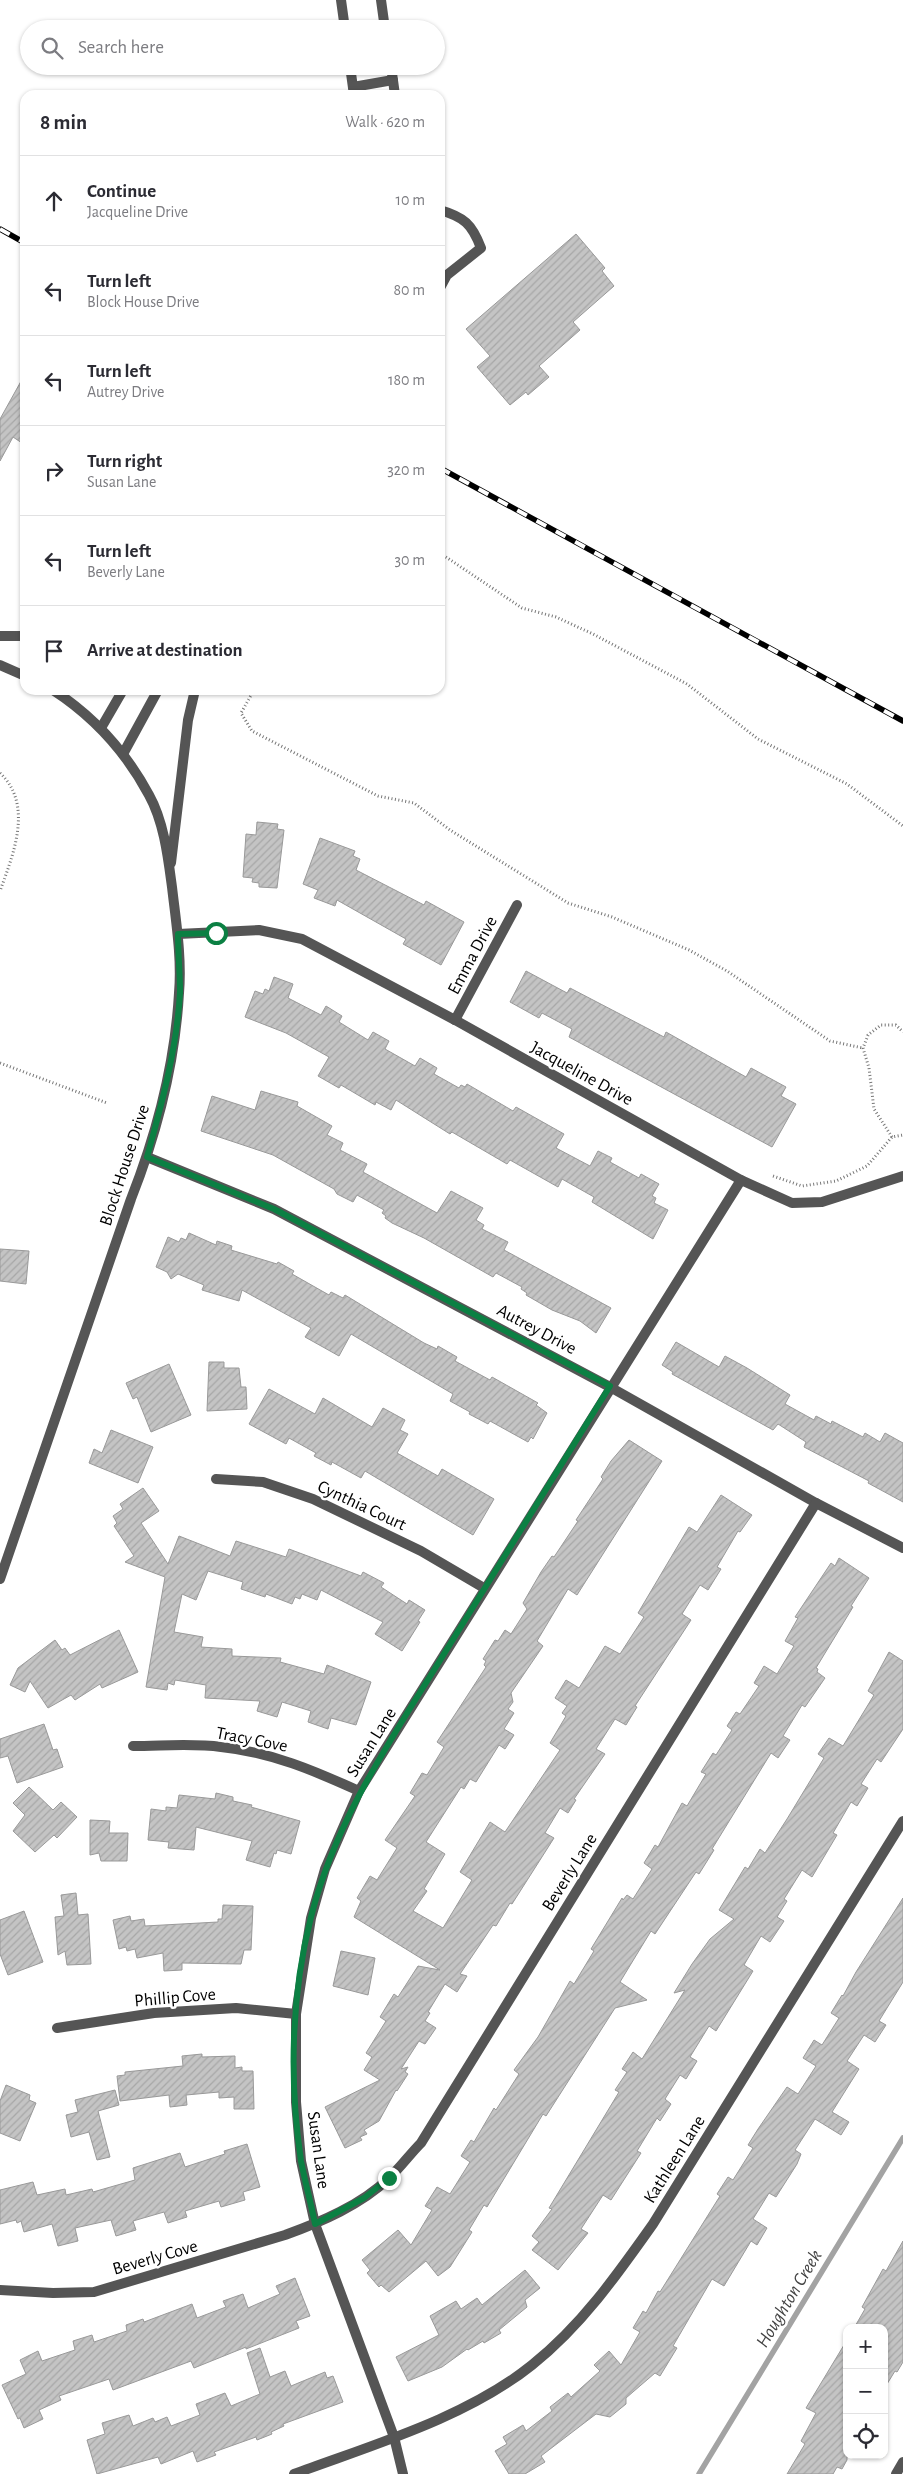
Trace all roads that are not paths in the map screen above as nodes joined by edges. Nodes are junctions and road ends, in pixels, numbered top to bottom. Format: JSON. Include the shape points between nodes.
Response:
{"nodes":[{"id":1,"x":342,"y":0,"type":"edge"},
{"id":2,"x":381,"y":0,"type":"edge"},
{"id":3,"x":344,"y":20,"type":"edge"},
{"id":4,"x":384,"y":20,"type":"edge"},
{"id":5,"x":351,"y":75,"type":"edge"},
{"id":6,"x":392,"y":75,"type":"edge"},
{"id":7,"x":393,"y":80,"type":"junction"},
{"id":8,"x":354,"y":90,"type":"edge"},
{"id":9,"x":358,"y":90,"type":"edge"},
{"id":10,"x":394,"y":90,"type":"edge"},
{"id":11,"x":445,"y":212,"type":"edge"},
{"id":12,"x":445,"y":279,"type":"edge"},
{"id":13,"x":0,"y":636,"type":"edge"},
{"id":14,"x":20,"y":636,"type":"edge"},
{"id":15,"x":0,"y":666,"type":"edge"},
{"id":16,"x":20,"y":674,"type":"edge"},
{"id":17,"x":61,"y":695,"type":"edge"},
{"id":18,"x":120,"y":695,"type":"edge"},
{"id":19,"x":155,"y":695,"type":"edge"},
{"id":20,"x":195,"y":695,"type":"edge"},
{"id":21,"x":101,"y":728,"type":"junction"},
{"id":22,"x":123,"y":754,"type":"junction"},
{"id":23,"x":170,"y":871,"type":"junction"},
{"id":24,"x":517,"y":905,"type":"dead end"},
{"id":25,"x":178,"y":934,"type":"junction"},
{"id":26,"x":455,"y":1020,"type":"junction"},
{"id":27,"x":147,"y":1157,"type":"junction"},
{"id":28,"x":903,"y":1176,"type":"edge"},
{"id":29,"x":741,"y":1180,"type":"junction"},
{"id":30,"x":610,"y":1386,"type":"junction"},
{"id":31,"x":216,"y":1479,"type":"dead end"},
{"id":32,"x":816,"y":1503,"type":"junction"},
{"id":33,"x":903,"y":1548,"type":"edge"},
{"id":34,"x":0,"y":1579,"type":"edge"},
{"id":35,"x":484,"y":1588,"type":"junction"},
{"id":36,"x":133,"y":1746,"type":"dead end"},
{"id":37,"x":359,"y":1791,"type":"junction"},
{"id":38,"x":903,"y":1821,"type":"edge"},
{"id":39,"x":296,"y":2014,"type":"junction"},
{"id":40,"x":57,"y":2028,"type":"dead end"},
{"id":41,"x":315,"y":2224,"type":"junction"},
{"id":42,"x":0,"y":2290,"type":"edge"},
{"id":43,"x":394,"y":2437,"type":"junction"},
{"id":44,"x":903,"y":2462,"type":"edge"},
{"id":45,"x":294,"y":2474,"type":"edge"},
{"id":46,"x":403,"y":2474,"type":"edge"},
{"id":47,"x":896,"y":2474,"type":"edge"}],
"edges":[{"from":1,"to":3,"type":"street"},
{"from":2,"to":4,"type":"street"},
{"from":5,"to":8,"type":"street"},
{"from":6,"to":7,"type":"street"},
{"from":7,"to":9,"type":"street"},
{"from":7,"to":10,"type":"street"},
{"from":11,"to":12,"type":"street","via":[[465,221],[475,231],[481,248]]},
{"from":13,"to":14,"type":"street"},
{"from":15,"to":16,"type":"street"},
{"from":17,"to":21,"type":"street","name":"Block House Drive"},
{"from":18,"to":21,"type":"street"},
{"from":19,"to":22,"type":"street"},
{"from":20,"to":23,"type":"street","via":[[188,720]]},
{"from":21,"to":22,"type":"street","name":"Block House Drive"},
{"from":22,"to":23,"type":"street","name":"Block House Drive","via":[[150,796],[161,827]]},
{"from":23,"to":25,"type":"street","name":"Block House Drive"},
{"from":24,"to":26,"type":"street","name":"Emma Drive"},
{"from":25,"to":26,"type":"street","name":"Jacqueline Drive","via":[[259,930],[302,939]]},
{"from":25,"to":27,"type":"street","name":"Block House Drive","via":[[180,991],[174,1043]]},
{"from":26,"to":29,"type":"street","name":"Jacqueline Drive"},
{"from":27,"to":30,"type":"street","name":"Autrey Drive","via":[[274,1209]]},
{"from":27,"to":34,"type":"street","name":"Block House Drive"},
{"from":28,"to":29,"type":"street","name":"Jacqueline Drive","via":[[822,1202],[792,1203]]},
{"from":29,"to":30,"type":"street"},
{"from":30,"to":32,"type":"street","name":"Autrey Drive"},
{"from":30,"to":35,"type":"street","name":"Susan Lane"},
{"from":31,"to":35,"type":"street","name":"Cynthia Court","via":[[263,1482],[313,1499],[422,1551]]},
{"from":32,"to":33,"type":"street","name":"Autrey Drive"},
{"from":32,"to":41,"type":"street","name":"Beverly Lane","via":[[421,2143],[389,2178],[364,2198]]},
{"from":35,"to":37,"type":"street","name":"Susan Lane"},
{"from":36,"to":37,"type":"street","name":"Tracy Cove","via":[[220,1746],[266,1754],[312,1769]]},
{"from":37,"to":39,"type":"street","name":"Susan Lane","via":[[325,1869],[311,1918]]},
{"from":38,"to":43,"type":"street","name":"Kathleen Lane","via":[[653,2224],[619,2273],[575,2326],[531,2366],[486,2395]]},
{"from":39,"to":40,"type":"street","name":"Phillip Cove","via":[[236,2008],[154,2014]]},
{"from":39,"to":41,"type":"street","name":"Susan Lane","via":[[296,2102],[302,2161]]},
{"from":41,"to":42,"type":"street","name":"Beverly Cove","via":[[94,2292]]},
{"from":41,"to":43,"type":"street","name":"Susan Lane"},
{"from":43,"to":45,"type":"street","name":"Kathleen Lane"},
{"from":43,"to":46,"type":"street","name":"Susan Lane"},
{"from":44,"to":47,"type":"street"}]}
